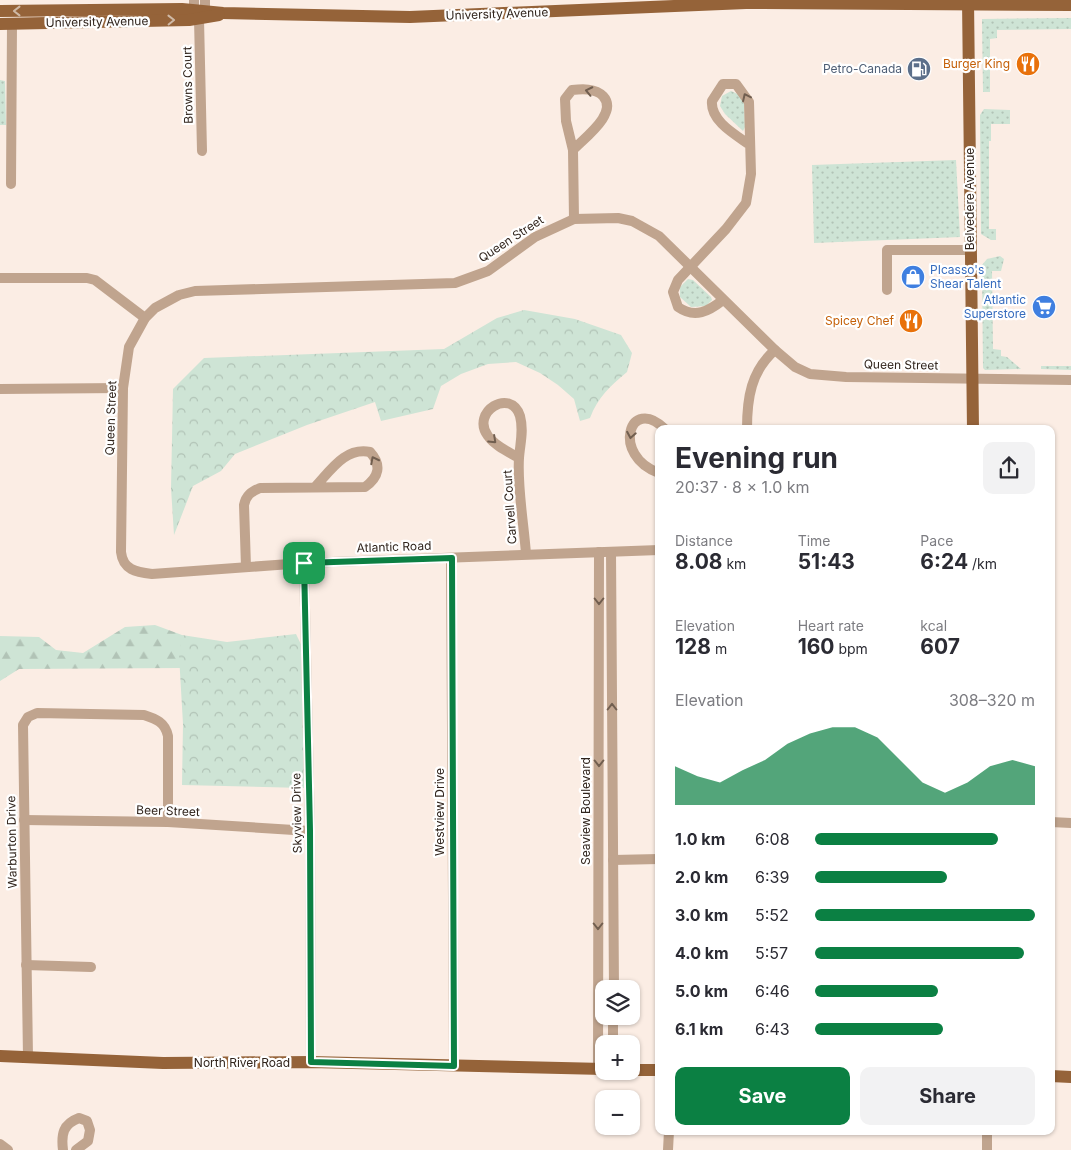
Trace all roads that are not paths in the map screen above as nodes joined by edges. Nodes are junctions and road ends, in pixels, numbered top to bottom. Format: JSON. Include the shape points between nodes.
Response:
{"nodes":[{"id":1,"x":968,"y":2,"type":"edge"},
{"id":2,"x":1071,"y":4,"type":"edge"},
{"id":3,"x":199,"y":8,"type":"edge"},
{"id":4,"x":0,"y":11,"type":"edge"},
{"id":5,"x":6,"y":24,"type":"edge"},
{"id":6,"x":750,"y":145,"type":"junction"},
{"id":7,"x":573,"y":150,"type":"junction"},
{"id":8,"x":202,"y":151,"type":"dead end"},
{"id":9,"x":11,"y":184,"type":"dead end"},
{"id":10,"x":574,"y":220,"type":"junction"},
{"id":11,"x":971,"y":250,"type":"junction"},
{"id":12,"x":691,"y":266,"type":"junction"},
{"id":13,"x":0,"y":278,"type":"edge"},
{"id":14,"x":887,"y":290,"type":"dead end"},
{"id":15,"x":723,"y":300,"type":"junction"},
{"id":16,"x":144,"y":318,"type":"junction"},
{"id":17,"x":775,"y":350,"type":"junction"},
{"id":18,"x":971,"y":379,"type":"junction"},
{"id":19,"x":1071,"y":380,"type":"edge"},
{"id":20,"x":123,"y":388,"type":"junction"},
{"id":21,"x":0,"y":389,"type":"edge"},
{"id":22,"x":660,"y":425,"type":"edge"},
{"id":23,"x":747,"y":425,"type":"edge"},
{"id":24,"x":973,"y":425,"type":"edge"},
{"id":25,"x":519,"y":458,"type":"junction"},
{"id":26,"x":655,"y":470,"type":"edge"},
{"id":27,"x":315,"y":486,"type":"junction"},
{"id":28,"x":655,"y":550,"type":"edge"},
{"id":29,"x":599,"y":552,"type":"junction"},
{"id":30,"x":611,"y":552,"type":"junction"},
{"id":31,"x":526,"y":554,"type":"junction"},
{"id":32,"x":452,"y":558,"type":"junction"},
{"id":33,"x":304,"y":563,"type":"junction"},
{"id":34,"x":246,"y":567,"type":"junction"},
{"id":35,"x":131,"y":570,"type":"joint"},
{"id":36,"x":24,"y":820,"type":"junction"},
{"id":37,"x":168,"y":822,"type":"junction"},
{"id":38,"x":1055,"y":822,"type":"edge"},
{"id":39,"x":1071,"y":823,"type":"edge"},
{"id":40,"x":310,"y":830,"type":"junction"},
{"id":41,"x":655,"y":859,"type":"edge"},
{"id":42,"x":613,"y":860,"type":"junction"},
{"id":43,"x":26,"y":966,"type":"junction"},
{"id":44,"x":91,"y":967,"type":"dead end"},
{"id":45,"x":614,"y":980,"type":"edge"},
{"id":46,"x":601,"y":1035,"type":"edge"},
{"id":47,"x":0,"y":1056,"type":"edge"},
{"id":48,"x":28,"y":1057,"type":"junction"},
{"id":49,"x":311,"y":1062,"type":"junction"},
{"id":50,"x":454,"y":1066,"type":"junction"},
{"id":51,"x":595,"y":1070,"type":"edge"},
{"id":52,"x":640,"y":1070,"type":"edge"},
{"id":53,"x":655,"y":1070,"type":"edge"},
{"id":54,"x":1055,"y":1076,"type":"edge"},
{"id":55,"x":1071,"y":1077,"type":"edge"},
{"id":56,"x":669,"y":1135,"type":"edge"},
{"id":57,"x":987,"y":1135,"type":"edge"},
{"id":58,"x":0,"y":1144,"type":"edge"},
{"id":59,"x":8,"y":1150,"type":"edge"},
{"id":60,"x":63,"y":1150,"type":"edge"},
{"id":61,"x":76,"y":1150,"type":"edge"},
{"id":62,"x":668,"y":1150,"type":"edge"},
{"id":63,"x":987,"y":1150,"type":"edge"}],
"edges":[{"from":1,"to":2,"type":"main road","name":"University Avenue"},
{"from":1,"to":3,"type":"main road","name":"University Avenue","via":[[746,3],[410,17],[223,13]]},
{"from":1,"to":11,"type":"main road","name":"Belvedere Avenue"},
{"from":3,"to":4,"type":"main road","name":"University Avenue","one_way":true},
{"from":5,"to":3,"type":"main road","name":"University Avenue","one_way":true},
{"from":3,"to":8,"type":"street","name":"Browns Court"},
{"from":5,"to":9,"type":"street"},
{"from":6,"to":6,"type":"street","one_way":true,"via":[[749,102],[736,84],[723,84],[712,101],[715,115]]},
{"from":6,"to":12,"type":"street","via":[[751,174],[746,203]]},
{"from":7,"to":7,"type":"street","one_way":true,"via":[[608,111],[601,94],[585,89],[572,90],[565,99]]},
{"from":7,"to":10,"type":"street"},
{"from":10,"to":12,"type":"street","name":"Queen Street","via":[[618,218],[632,221],[659,236]]},
{"from":10,"to":16,"type":"street","name":"Queen Street","via":[[535,237],[488,271],[455,283],[195,291],[179,295]]},
{"from":11,"to":14,"type":"street","via":[[887,250]]},
{"from":11,"to":18,"type":"main road","name":"Belvedere Avenue"},
{"from":12,"to":15,"type":"street","name":"Queen Street"},
{"from":12,"to":15,"type":"street","via":[[673,287],[673,298],[678,307],[685,312],[698,313],[709,311]]},
{"from":13,"to":16,"type":"street","via":[[87,278],[103,285]]},
{"from":15,"to":17,"type":"street","name":"Queen Street"},
{"from":16,"to":20,"type":"street","name":"Queen Street","via":[[129,347]]},
{"from":17,"to":18,"type":"street","name":"Queen Street","via":[[802,371],[828,376]]},
{"from":17,"to":23,"type":"street","via":[[765,359],[750,387]]},
{"from":18,"to":19,"type":"street","name":"Queen Street"},
{"from":18,"to":24,"type":"main road","name":"Belvedere Avenue"},
{"from":20,"to":21,"type":"street"},
{"from":20,"to":35,"type":"street","name":"Queen Street","via":[[121,552],[122,561]]},
{"from":22,"to":26,"type":"street","one_way":true,"via":[[647,418],[634,424],[629,432],[634,454]]},
{"from":25,"to":25,"type":"street","name":"Carvell Court","one_way":true,"via":[[522,440],[517,409],[510,403],[491,406],[483,425],[487,435]]},
{"from":25,"to":31,"type":"street","name":"Carvell Court"},
{"from":27,"to":27,"type":"street","one_way":true,"via":[[365,487],[379,472],[378,464],[370,452],[354,451]]},
{"from":27,"to":34,"type":"street","via":[[260,488],[246,498]]},
{"from":28,"to":30,"type":"street","name":"Atlantic Road"},
{"from":29,"to":30,"type":"street","name":"Atlantic Road"},
{"from":29,"to":31,"type":"street","name":"Atlantic Road"},
{"from":29,"to":46,"type":"street","name":"Seaview Boulevard","one_way":true},
{"from":42,"to":30,"type":"street","one_way":true},
{"from":31,"to":32,"type":"street","name":"Atlantic Road"},
{"from":32,"to":33,"type":"street","name":"Atlantic Road"},
{"from":32,"to":50,"type":"street","name":"Westview Drive"},
{"from":33,"to":34,"type":"street","name":"Atlantic Road"},
{"from":33,"to":40,"type":"street","name":"Skyview Drive"},
{"from":34,"to":35,"type":"street","name":"Atlantic Road","via":[[152,574]]},
{"from":36,"to":37,"type":"street","name":"Beer Street"},
{"from":36,"to":37,"type":"street","name":"Warburton Drive","via":[[23,725],[28,717],[37,713],[144,715],[158,719],[168,736]]},
{"from":36,"to":43,"type":"street","name":"Warburton Drive"},
{"from":37,"to":40,"type":"street","name":"Beer Street"},
{"from":38,"to":39,"type":"street"},
{"from":40,"to":49,"type":"street","name":"Skyview Drive"},
{"from":41,"to":42,"type":"street"},
{"from":42,"to":45,"type":"street"},
{"from":43,"to":44,"type":"street"},
{"from":43,"to":48,"type":"street","name":"Warburton Drive"},
{"from":47,"to":48,"type":"main road","name":"North River Road"},
{"from":48,"to":49,"type":"main road","name":"North River Road","via":[[163,1063]]},
{"from":49,"to":50,"type":"main road","name":"North River Road"},
{"from":50,"to":51,"type":"main road","name":"North River Road"},
{"from":52,"to":53,"type":"main road"},
{"from":54,"to":55,"type":"main road"},
{"from":56,"to":62,"type":"street"},
{"from":57,"to":63,"type":"street"},
{"from":58,"to":59,"type":"street"},
{"from":60,"to":61,"type":"street","via":[[64,1129],[69,1122],[79,1118],[87,1121],[90,1130],[88,1141]]}]}
